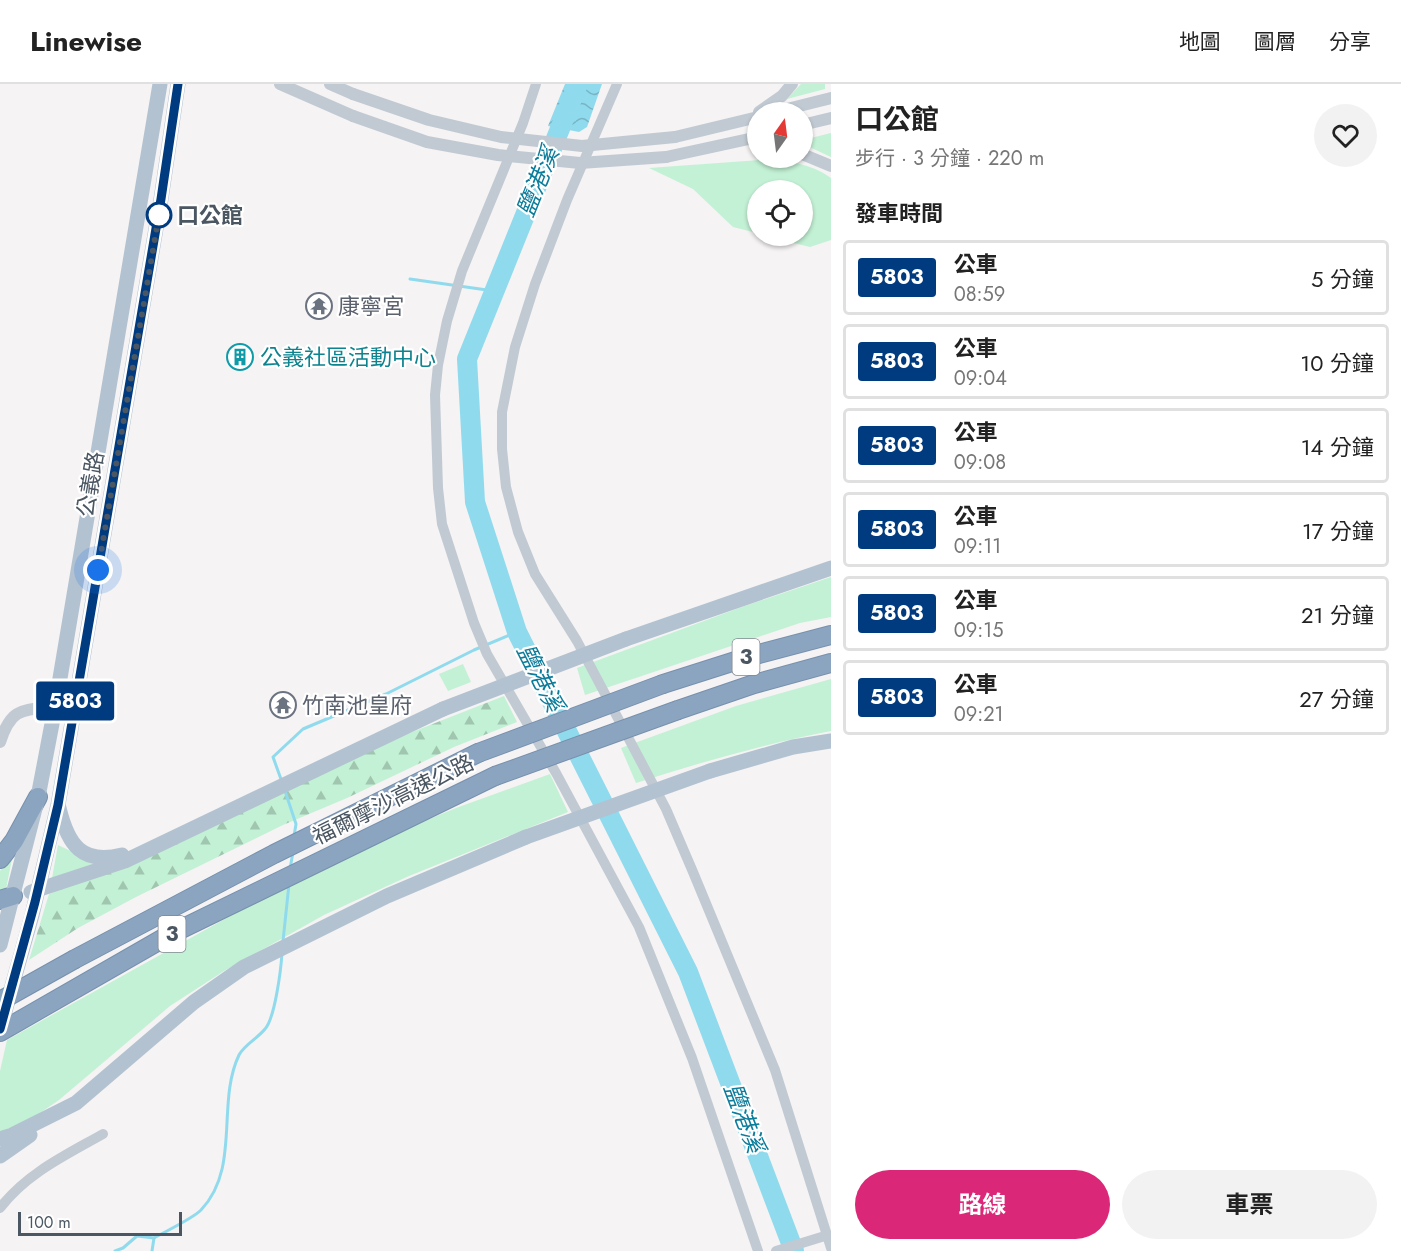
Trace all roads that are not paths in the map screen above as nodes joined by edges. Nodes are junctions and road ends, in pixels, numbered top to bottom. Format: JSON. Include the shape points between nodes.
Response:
{"nodes":[{"id":1,"x":160,"y":84,"type":"edge"},
{"id":2,"x":178,"y":84,"type":"edge"},
{"id":3,"x":280,"y":84,"type":"edge"},
{"id":4,"x":330,"y":84,"type":"edge"},
{"id":5,"x":536,"y":84,"type":"edge"},
{"id":6,"x":617,"y":84,"type":"edge"},
{"id":7,"x":792,"y":84,"type":"edge"},
{"id":8,"x":831,"y":98,"type":"edge"},
{"id":9,"x":774,"y":102,"type":"edge"},
{"id":10,"x":813,"y":102,"type":"edge"},
{"id":11,"x":747,"y":118,"type":"edge"},
{"id":12,"x":831,"y":118,"type":"edge"},
{"id":13,"x":813,"y":122,"type":"edge"},
{"id":14,"x":747,"y":140,"type":"edge"},
{"id":15,"x":730,"y":144,"type":"junction"},
{"id":16,"x":747,"y":146,"type":"edge"},
{"id":17,"x":813,"y":159,"type":"edge"},
{"id":18,"x":831,"y":166,"type":"edge"},
{"id":19,"x":831,"y":568,"type":"edge"},
{"id":20,"x":831,"y":635,"type":"edge"},
{"id":21,"x":831,"y":663,"type":"edge"},
{"id":22,"x":55,"y":708,"type":"junction"},
{"id":23,"x":74,"y":710,"type":"junction"},
{"id":24,"x":831,"y":741,"type":"edge"},
{"id":25,"x":0,"y":742,"type":"edge"},
{"id":26,"x":38,"y":797,"type":"junction"},
{"id":27,"x":58,"y":805,"type":"junction"},
{"id":28,"x":188,"y":832,"type":"junction"},
{"id":29,"x":0,"y":859,"type":"edge"},
{"id":30,"x":38,"y":889,"type":"junction"},
{"id":31,"x":7,"y":898,"type":"edge"},
{"id":32,"x":0,"y":945,"type":"edge"},
{"id":33,"x":0,"y":1001,"type":"edge"},
{"id":34,"x":0,"y":1030,"type":"edge"},
{"id":35,"x":70,"y":1106,"type":"junction"},
{"id":36,"x":103,"y":1134,"type":"dead end"},
{"id":37,"x":0,"y":1139,"type":"edge"},
{"id":38,"x":0,"y":1156,"type":"edge"},
{"id":39,"x":0,"y":1208,"type":"edge"},
{"id":40,"x":828,"y":1235,"type":"junction"},
{"id":41,"x":831,"y":1248,"type":"edge"},
{"id":42,"x":758,"y":1251,"type":"edge"},
{"id":43,"x":776,"y":1251,"type":"edge"}],
"edges":[{"from":1,"to":22,"type":"main road","name":"公義路"},
{"from":2,"to":23,"type":"main road","name":"公義路"},
{"from":3,"to":15,"type":"street","bridge":true,"via":[[427,142],[498,155],[580,163],[666,157]]},
{"from":4,"to":11,"type":"street","bridge":true,"via":[[429,120],[501,137],[582,146],[675,137]]},
{"from":5,"to":42,"type":"street","via":[[462,271],[447,321],[435,395],[442,524],[487,654],[639,927],[692,1059]]},
{"from":6,"to":40,"type":"street","via":[[563,210],[515,347],[502,412],[506,487],[518,532],[536,574],[577,641],[684,850],[775,1070]]},
{"from":7,"to":9,"type":"street"},
{"from":8,"to":10,"type":"street"},
{"from":12,"to":13,"type":"street"},
{"from":14,"to":15,"type":"street"},
{"from":15,"to":16,"type":"street"},
{"from":17,"to":18,"type":"street"},
{"from":19,"to":28,"type":"main road","bridge":true,"via":[[626,639],[443,709]]},
{"from":20,"to":33,"type":"highway","name":"福爾摩沙高速公路","number":"3","bridge":true,"via":[[663,684],[478,753],[294,844]]},
{"from":21,"to":34,"type":"highway","name":"福爾摩沙高速公路","number":"3","bridge":true,"via":[[754,684],[495,776],[169,935]]},
{"from":22,"to":23,"type":"street"},
{"from":22,"to":25,"type":"street","via":[[16,714]]},
{"from":22,"to":26,"type":"main road","name":"公義路"},
{"from":23,"to":27,"type":"main road","name":"公義路"},
{"from":24,"to":35,"type":"main road","bridge":true,"via":[[793,747],[710,771],[526,837],[387,897],[244,967],[194,1002]]},
{"from":26,"to":29,"type":"highway"},
{"from":26,"to":31,"type":"main road","name":"公義路"},
{"from":27,"to":28,"type":"main road","via":[[71,843],[86,855],[108,858],[132,853]]},
{"from":27,"to":30,"type":"main road","name":"公義路"},
{"from":28,"to":30,"type":"main road","via":[[125,861]]},
{"from":30,"to":31,"type":"main road"},
{"from":30,"to":34,"type":"main road","name":"公義路"},
{"from":31,"to":32,"type":"main road","name":"公義路"},
{"from":35,"to":37,"type":"main road"},
{"from":35,"to":38,"type":"main road"},
{"from":36,"to":39,"type":"street","via":[[37,1171]]},
{"from":40,"to":41,"type":"street"},
{"from":40,"to":43,"type":"street"}]}
